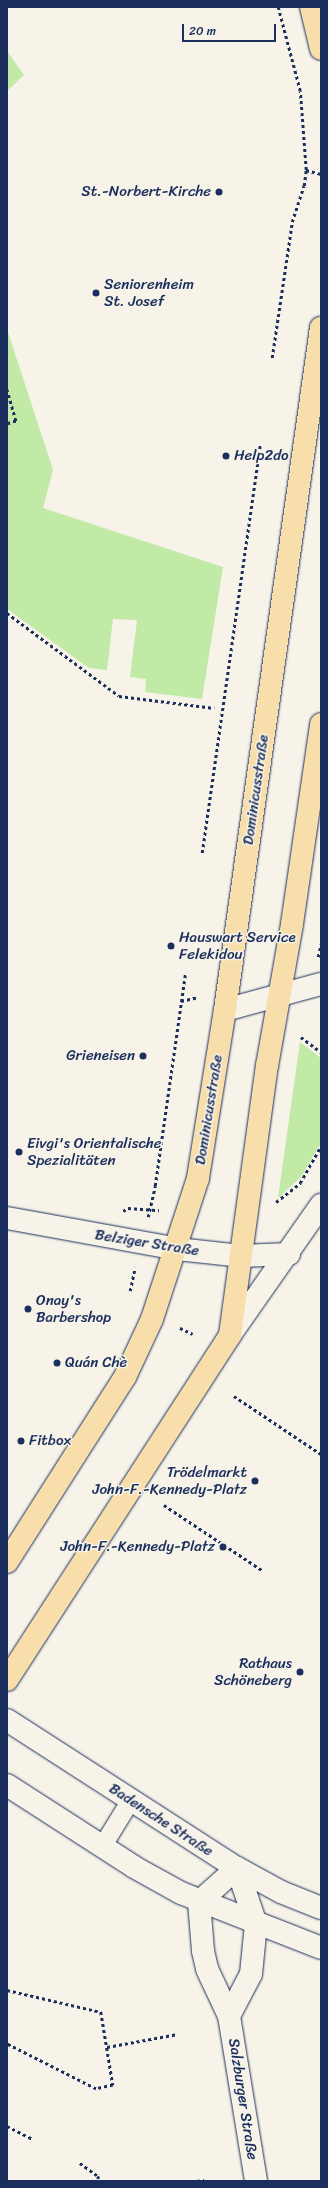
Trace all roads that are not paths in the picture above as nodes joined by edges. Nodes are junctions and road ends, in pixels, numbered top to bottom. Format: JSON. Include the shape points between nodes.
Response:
{"nodes":[{"id":1,"x":311,"y":7,"type":"edge"},
{"id":2,"x":321,"y":49,"type":"edge"},
{"id":3,"x":321,"y":328,"type":"edge"},
{"id":4,"x":321,"y":724,"type":"edge"},
{"id":5,"x":321,"y":984,"type":"edge"},
{"id":6,"x":278,"y":996,"type":"junction"},
{"id":7,"x":225,"y":1010,"type":"junction"},
{"id":8,"x":321,"y":1205,"type":"edge"},
{"id":9,"x":7,"y":1218,"type":"edge"},
{"id":10,"x":177,"y":1249,"type":"junction"},
{"id":11,"x":289,"y":1254,"type":"junction"},
{"id":12,"x":241,"y":1256,"type":"junction"},
{"id":13,"x":230,"y":1335,"type":"junction"},
{"id":14,"x":7,"y":1562,"type":"edge"},
{"id":15,"x":7,"y":1680,"type":"edge"},
{"id":16,"x":7,"y":1720,"type":"edge"},
{"id":17,"x":7,"y":1785,"type":"edge"},
{"id":18,"x":131,"y":1800,"type":"junction"},
{"id":19,"x":102,"y":1846,"type":"junction"},
{"id":20,"x":237,"y":1868,"type":"junction"},
{"id":21,"x":199,"y":1902,"type":"junction"},
{"id":22,"x":321,"y":1908,"type":"edge"},
{"id":23,"x":256,"y":1924,"type":"junction"},
{"id":24,"x":321,"y":1948,"type":"edge"},
{"id":25,"x":230,"y":2016,"type":"junction"},
{"id":26,"x":256,"y":2181,"type":"edge"}],
"edges":[{"from":1,"to":2,"type":"main road"},
{"from":3,"to":7,"type":"main road","name":"Dominicusstraße"},
{"from":4,"to":6,"type":"main road","via":[[292,924]]},
{"from":5,"to":6,"type":"street"},
{"from":6,"to":7,"type":"street"},
{"from":6,"to":12,"type":"main road"},
{"from":7,"to":10,"type":"main road","name":"Dominicusstraße","via":[[198,1178]]},
{"from":8,"to":11,"type":"street"},
{"from":9,"to":10,"type":"street","name":"Belziger Straße"},
{"from":10,"to":12,"type":"street","name":"Belziger Straße"},
{"from":10,"to":14,"type":"main road","name":"Dominicusstraße","via":[[152,1319],[125,1377]]},
{"from":11,"to":12,"type":"street","name":"Belziger Straße"},
{"from":11,"to":13,"type":"street"},
{"from":12,"to":13,"type":"main road"},
{"from":13,"to":15,"type":"main road"},
{"from":16,"to":18,"type":"street","name":"Badensche Straße"},
{"from":17,"to":19,"type":"street"},
{"from":18,"to":19,"type":"lane"},
{"from":18,"to":20,"type":"street","name":"Badensche Straße"},
{"from":19,"to":21,"type":"street","via":[[181,1894]]},
{"from":20,"to":21,"type":"street"},
{"from":20,"to":22,"type":"street","name":"Badensche Straße","via":[[281,1892]]},
{"from":20,"to":23,"type":"street"},
{"from":21,"to":23,"type":"street"},
{"from":21,"to":25,"type":"street","name":"Salzburger Straße","via":[[207,1968]]},
{"from":23,"to":24,"type":"street"},
{"from":23,"to":25,"type":"street","name":"Salzburger Straße","via":[[251,1974]]},
{"from":25,"to":26,"type":"street","name":"Salzburger Straße"}]}
